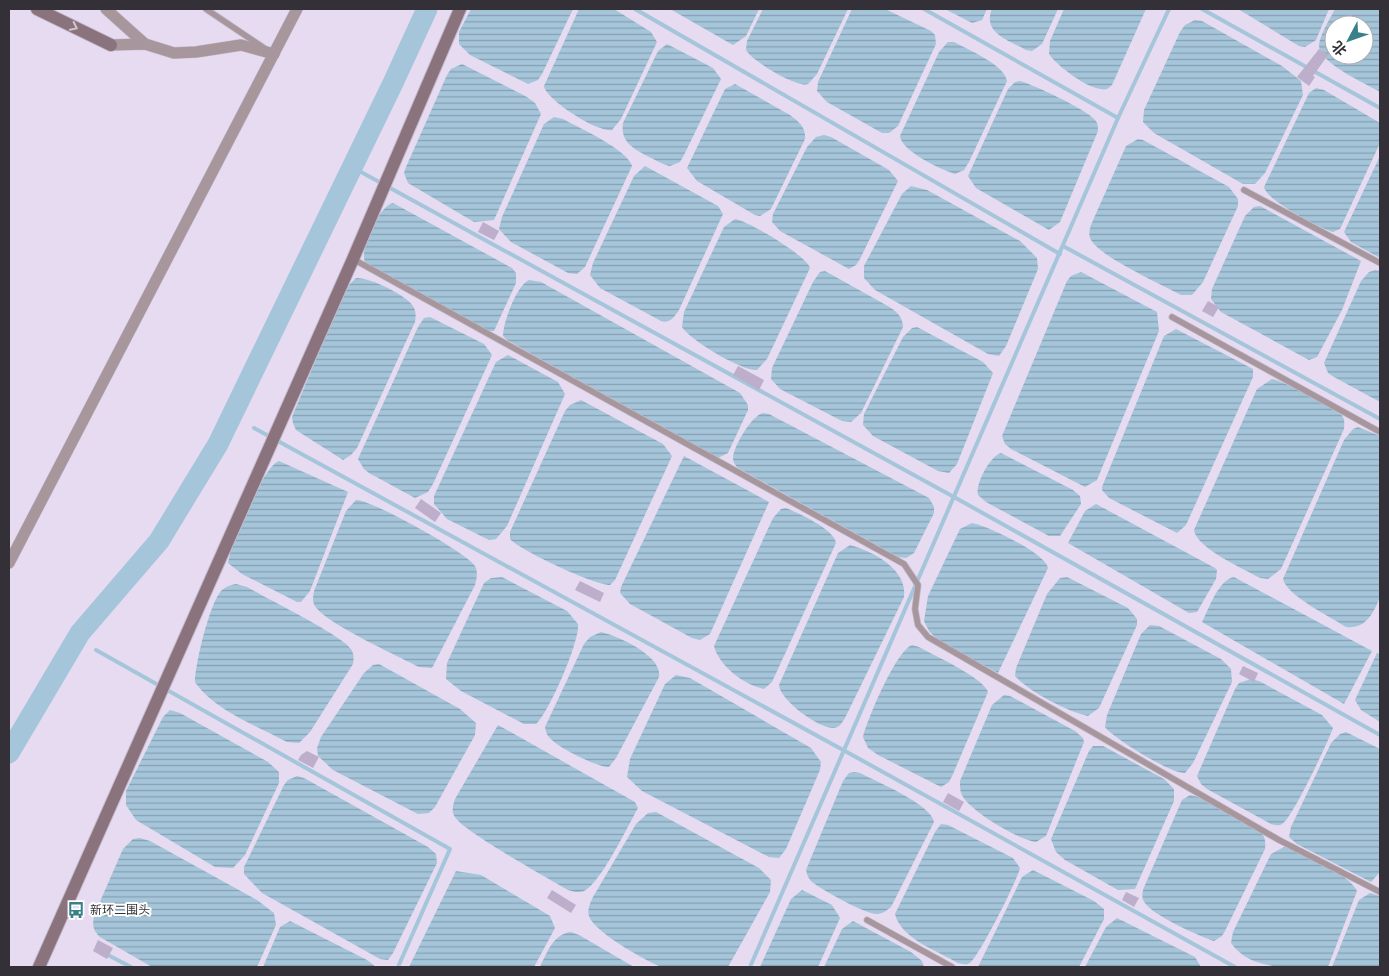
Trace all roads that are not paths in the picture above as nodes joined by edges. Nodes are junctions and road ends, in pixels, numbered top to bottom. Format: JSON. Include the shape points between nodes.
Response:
{"nodes":[{"id":1,"x":37,"y":9,"type":"edge"},
{"id":2,"x":106,"y":9,"type":"edge"},
{"id":3,"x":206,"y":9,"type":"edge"},
{"id":4,"x":297,"y":9,"type":"edge"},
{"id":5,"x":460,"y":9,"type":"edge"},
{"id":6,"x":145,"y":44,"type":"junction"},
{"id":7,"x":111,"y":45,"type":"joint"},
{"id":8,"x":274,"y":54,"type":"junction"},
{"id":9,"x":1244,"y":190,"type":"dead end"},
{"id":10,"x":353,"y":260,"type":"junction"},
{"id":11,"x":1380,"y":263,"type":"edge"},
{"id":12,"x":1172,"y":317,"type":"dead end"},
{"id":13,"x":1380,"y":432,"type":"edge"},
{"id":14,"x":9,"y":563,"type":"edge"},
{"id":15,"x":1380,"y":892,"type":"edge"},
{"id":16,"x":867,"y":920,"type":"dead end"},
{"id":17,"x":39,"y":967,"type":"edge"},
{"id":18,"x":952,"y":967,"type":"edge"}],
"edges":[{"from":1,"to":7,"type":"street","one_way":true},
{"from":2,"to":6,"type":"street"},
{"from":3,"to":8,"type":"lane"},
{"from":4,"to":8,"type":"street"},
{"from":5,"to":10,"type":"street"},
{"from":6,"to":7,"type":"street"},
{"from":6,"to":8,"type":"street","via":[[174,53],[241,45]]},
{"from":8,"to":14,"type":"street"},
{"from":9,"to":11,"type":"lane"},
{"from":10,"to":15,"type":"lane","via":[[904,564],[918,584],[915,609],[918,625],[928,638],[1279,840]]},
{"from":10,"to":17,"type":"street"},
{"from":12,"to":13,"type":"lane"},
{"from":16,"to":18,"type":"lane"}]}
